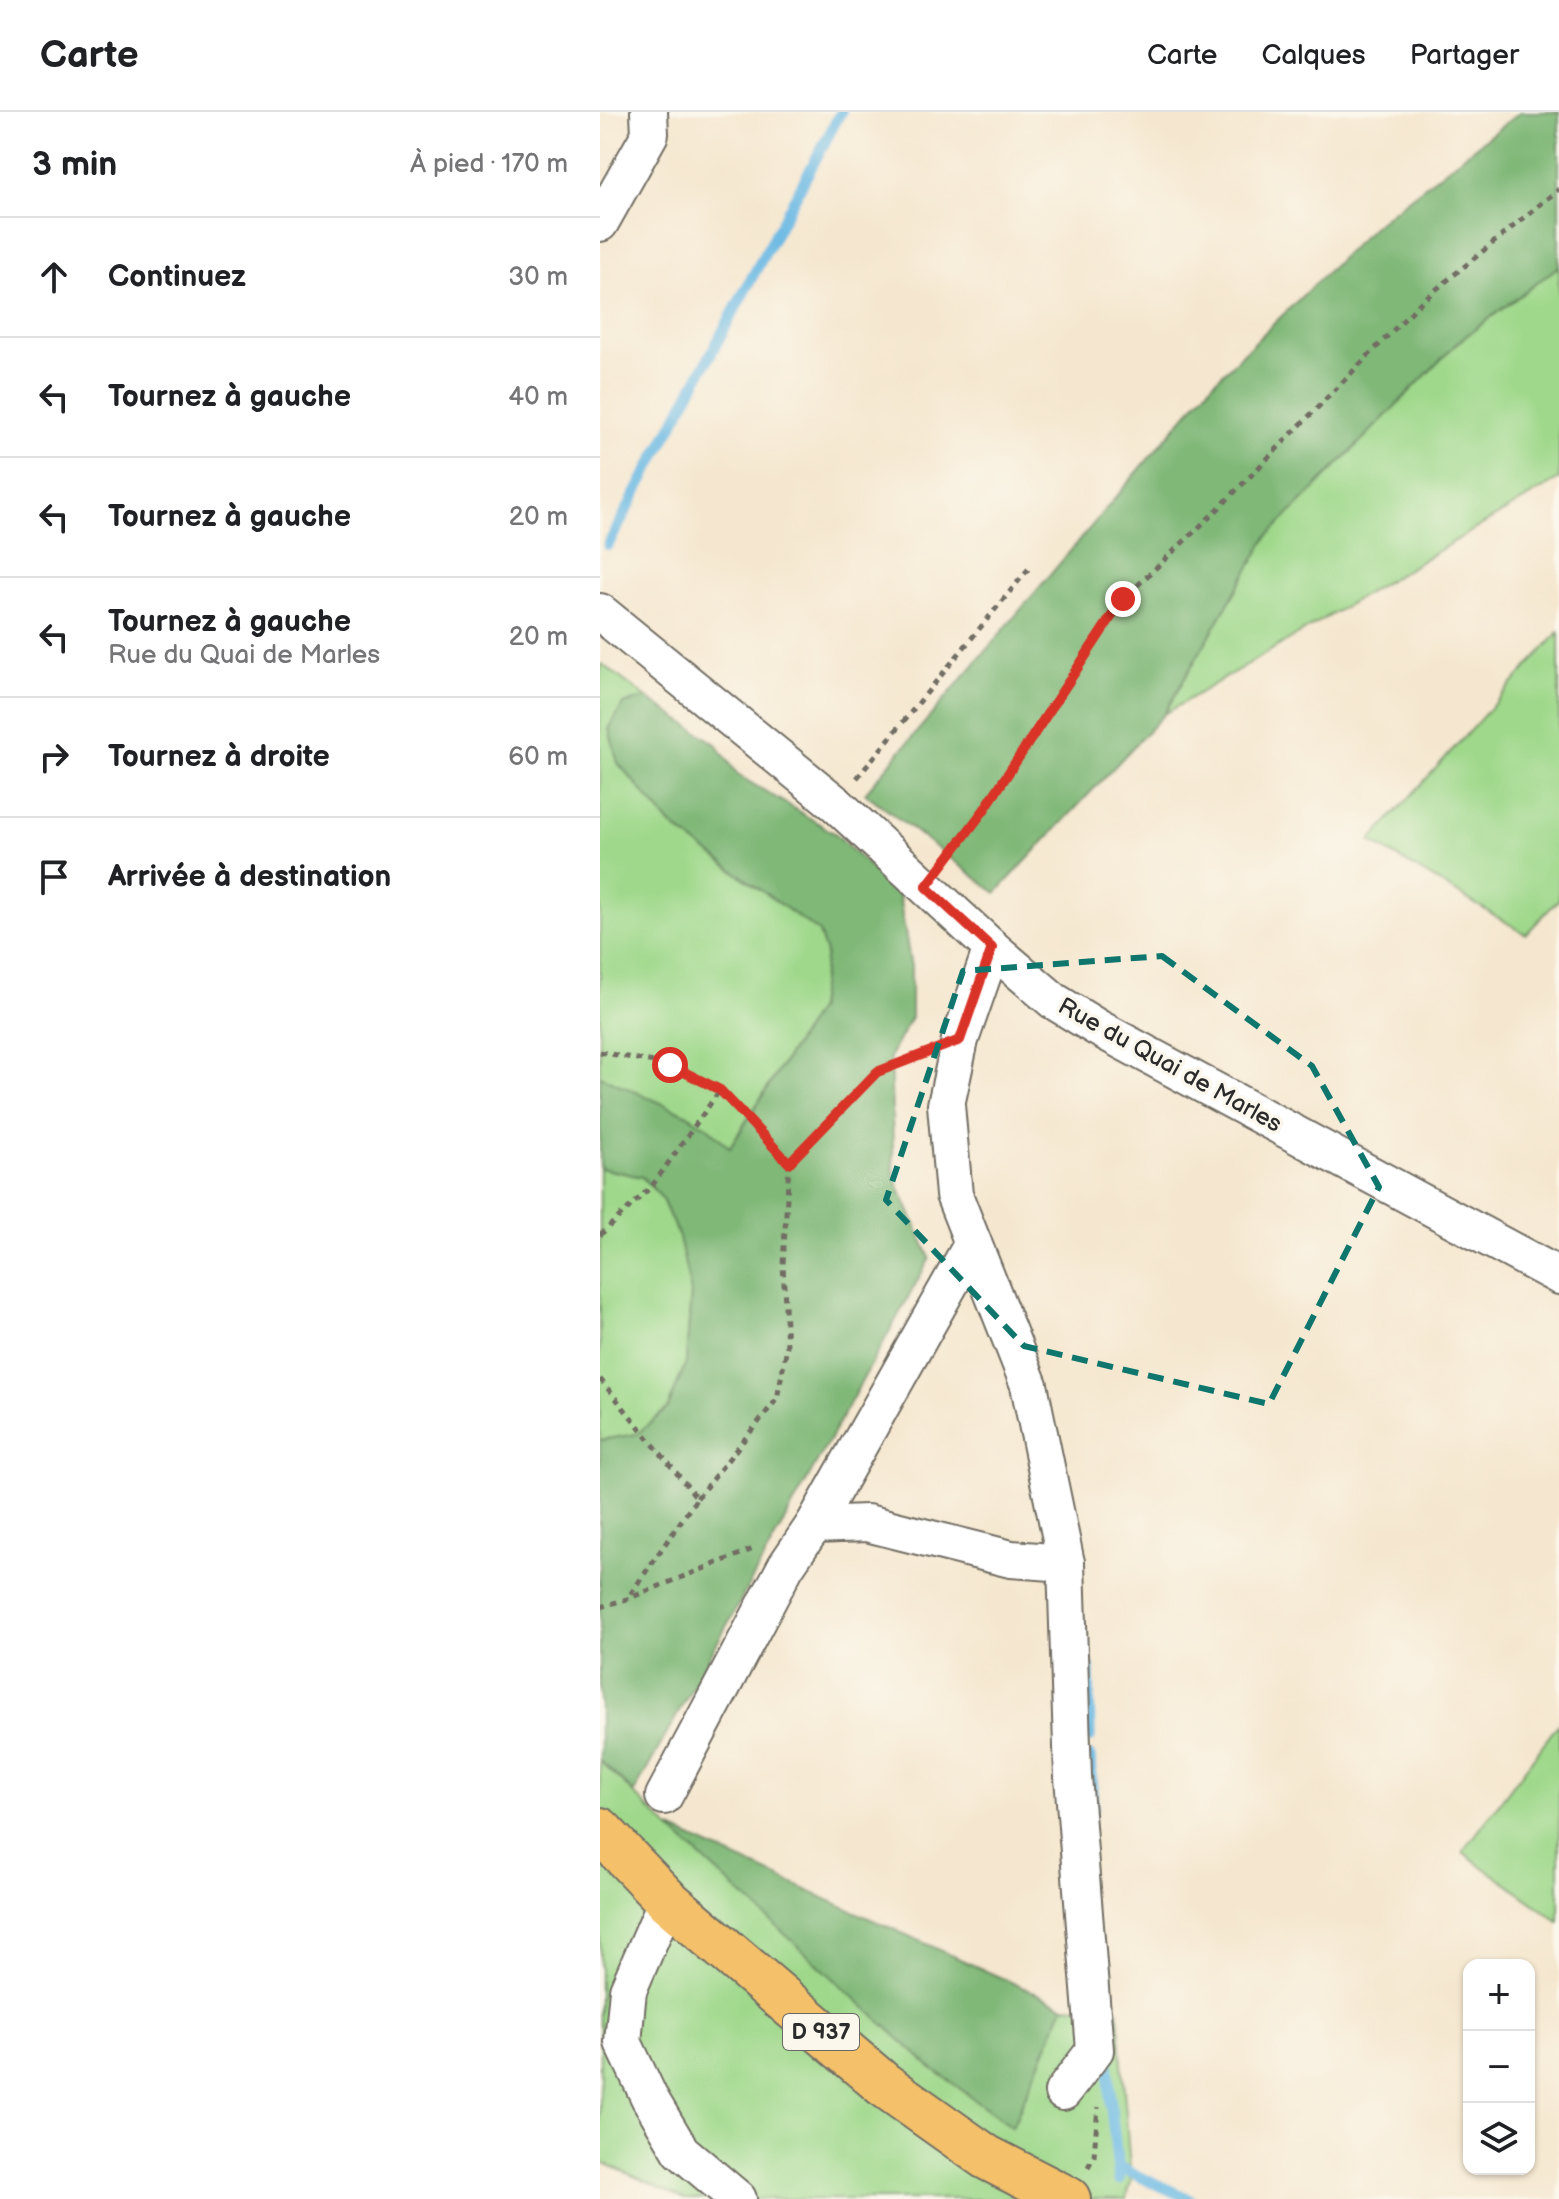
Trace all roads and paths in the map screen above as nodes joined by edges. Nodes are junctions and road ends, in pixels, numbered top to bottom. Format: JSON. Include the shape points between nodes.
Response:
{"nodes":[{"id":1,"x":649,"y":112,"type":"edge"},
{"id":2,"x":1559,"y":189,"type":"edge"},
{"id":3,"x":600,"y":223,"type":"edge"},
{"id":4,"x":1030,"y":567,"type":"dead end"},
{"id":5,"x":600,"y":612,"type":"edge"},
{"id":6,"x":836,"y":804,"type":"junction"},
{"id":7,"x":926,"y":887,"type":"junction"},
{"id":8,"x":992,"y":948,"type":"junction"},
{"id":9,"x":960,"y":1040,"type":"junction"},
{"id":10,"x":600,"y":1052,"type":"edge"},
{"id":11,"x":720,"y":1090,"type":"junction"},
{"id":12,"x":789,"y":1163,"type":"junction"},
{"id":13,"x":600,"y":1235,"type":"edge"},
{"id":14,"x":973,"y":1243,"type":"junction"},
{"id":15,"x":1559,"y":1276,"type":"edge"},
{"id":16,"x":600,"y":1379,"type":"edge"},
{"id":17,"x":697,"y":1498,"type":"junction"},
{"id":18,"x":814,"y":1525,"type":"junction"},
{"id":19,"x":771,"y":1557,"type":"junction"},
{"id":20,"x":1066,"y":1563,"type":"junction"},
{"id":21,"x":627,"y":1599,"type":"junction"},
{"id":22,"x":600,"y":1607,"type":"edge"},
{"id":23,"x":664,"y":1796,"type":"dead end"},
{"id":24,"x":600,"y":1830,"type":"edge"},
{"id":25,"x":667,"y":1900,"type":"junction"},
{"id":26,"x":614,"y":1995,"type":"edge"},
{"id":27,"x":1095,"y":2050,"type":"junction"},
{"id":28,"x":1063,"y":2092,"type":"dead end"},
{"id":29,"x":1077,"y":2186,"type":"edge"},
{"id":30,"x":738,"y":2199,"type":"edge"}],
"edges":[{"from":1,"to":3,"type":"street","via":[[650,134]]},
{"from":2,"to":7,"type":"path","via":[[1422,301],[1123,599],[984,810]]},
{"from":4,"to":6,"type":"path"},
{"from":5,"to":6,"type":"street","name":"Rue du Quai de Marles"},
{"from":6,"to":7,"type":"street","name":"Rue du Quai de Marles"},
{"from":7,"to":8,"type":"street","name":"Rue du Quai de Marles"},
{"from":8,"to":9,"type":"street"},
{"from":8,"to":15,"type":"street","name":"Rue du Quai de Marles","via":[[1054,1001],[1098,1028]]},
{"from":9,"to":12,"type":"path","via":[[877,1072]]},
{"from":9,"to":14,"type":"street","via":[[946,1105],[954,1195]]},
{"from":10,"to":11,"type":"path","via":[[670,1065]]},
{"from":11,"to":12,"type":"path"},
{"from":11,"to":13,"type":"path","via":[[652,1186]]},
{"from":12,"to":17,"type":"path","via":[[783,1264],[787,1347],[777,1399]]},
{"from":14,"to":18,"type":"street"},
{"from":14,"to":20,"type":"street","via":[[1029,1385]]},
{"from":16,"to":17,"type":"path"},
{"from":17,"to":21,"type":"path"},
{"from":18,"to":19,"type":"street"},
{"from":18,"to":20,"type":"street","via":[[867,1523],[1011,1559]]},
{"from":19,"to":21,"type":"path"},
{"from":19,"to":23,"type":"street"},
{"from":20,"to":27,"type":"street","via":[[1073,1777]]},
{"from":21,"to":22,"type":"path"},
{"from":24,"to":25,"type":"main road","number":"D 937"},
{"from":25,"to":26,"type":"street"},
{"from":25,"to":29,"type":"main road","number":"D 937","via":[[883,2084],[986,2157]]},
{"from":26,"to":30,"type":"street","via":[[623,2042],[681,2151]]},
{"from":27,"to":28,"type":"street"},
{"from":27,"to":29,"type":"path","via":[[1099,2116],[1094,2156]]}]}
